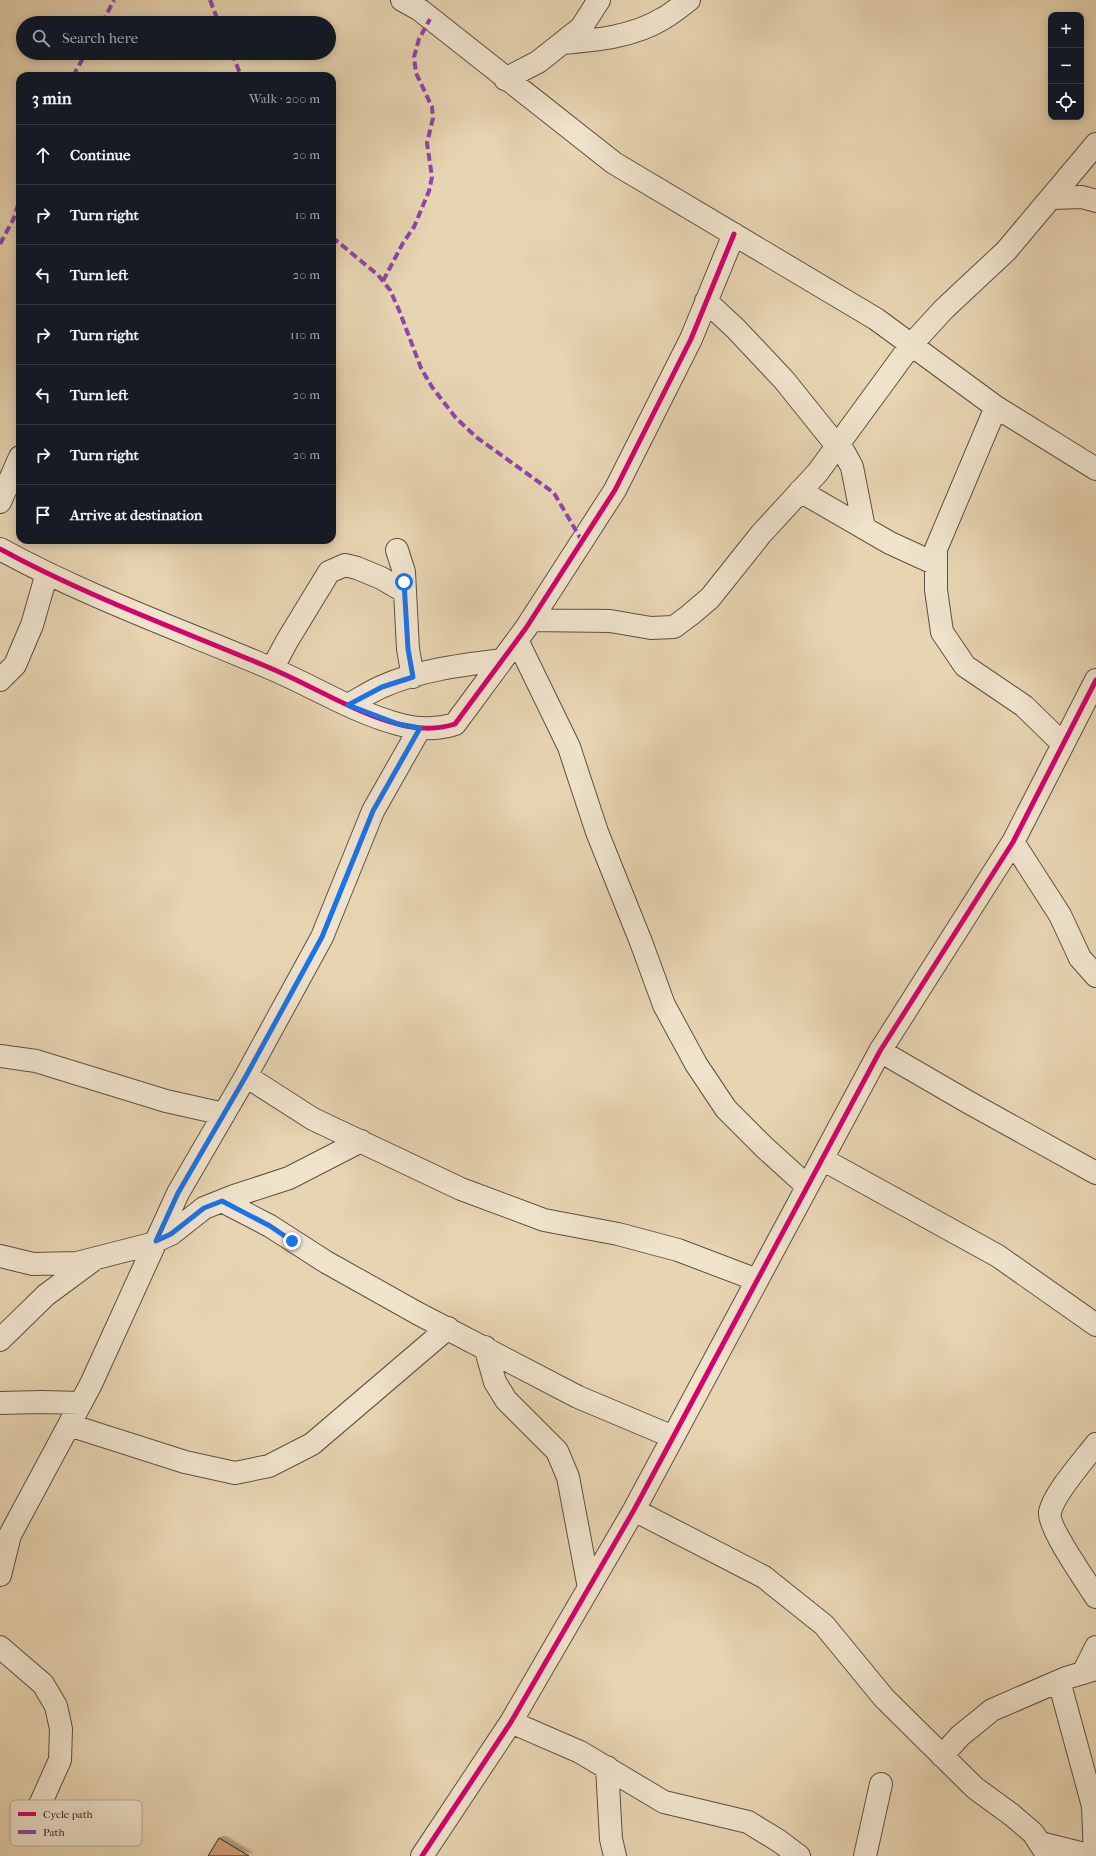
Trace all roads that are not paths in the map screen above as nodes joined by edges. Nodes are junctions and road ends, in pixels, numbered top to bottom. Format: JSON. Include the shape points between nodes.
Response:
{"nodes":[{"id":1,"x":402,"y":0,"type":"edge"},
{"id":2,"x":599,"y":0,"type":"edge"},
{"id":3,"x":689,"y":0,"type":"edge"},
{"id":4,"x":562,"y":43,"type":"junction"},
{"id":5,"x":505,"y":79,"type":"junction"},
{"id":6,"x":1096,"y":144,"type":"edge"},
{"id":7,"x":1052,"y":198,"type":"junction"},
{"id":8,"x":1096,"y":201,"type":"edge"},
{"id":9,"x":734,"y":234,"type":"junction"},
{"id":10,"x":706,"y":301,"type":"junction"},
{"id":11,"x":911,"y":345,"type":"junction"},
{"id":12,"x":996,"y":407,"type":"junction"},
{"id":13,"x":838,"y":444,"type":"junction"},
{"id":14,"x":16,"y":466,"type":"edge"},
{"id":15,"x":1096,"y":469,"type":"edge"},
{"id":16,"x":800,"y":491,"type":"junction"},
{"id":17,"x":0,"y":502,"type":"edge"},
{"id":18,"x":864,"y":528,"type":"junction"},
{"id":19,"x":0,"y":549,"type":"edge"},
{"id":20,"x":397,"y":550,"type":"dead end"},
{"id":21,"x":936,"y":564,"type":"junction"},
{"id":22,"x":47,"y":572,"type":"junction"},
{"id":23,"x":405,"y":592,"type":"junction"},
{"id":24,"x":531,"y":620,"type":"junction"},
{"id":25,"x":517,"y":640,"type":"junction"},
{"id":26,"x":502,"y":660,"type":"junction"},
{"id":27,"x":272,"y":669,"type":"junction"},
{"id":28,"x":413,"y":677,"type":"junction"},
{"id":29,"x":0,"y":680,"type":"edge"},
{"id":30,"x":1096,"y":680,"type":"edge"},
{"id":31,"x":348,"y":705,"type":"junction"},
{"id":32,"x":420,"y":728,"type":"junction"},
{"id":33,"x":1063,"y":744,"type":"junction"},
{"id":34,"x":1013,"y":842,"type":"junction"},
{"id":35,"x":1096,"y":976,"type":"edge"},
{"id":36,"x":880,"y":1051,"type":"junction"},
{"id":37,"x":0,"y":1056,"type":"edge"},
{"id":38,"x":246,"y":1076,"type":"junction"},
{"id":39,"x":224,"y":1114,"type":"junction"},
{"id":40,"x":361,"y":1141,"type":"junction"},
{"id":41,"x":822,"y":1159,"type":"junction"},
{"id":42,"x":1096,"y":1173,"type":"edge"},
{"id":43,"x":807,"y":1186,"type":"junction"},
{"id":44,"x":222,"y":1201,"type":"junction"},
{"id":45,"x":155,"y":1242,"type":"junction"},
{"id":46,"x":0,"y":1256,"type":"edge"},
{"id":47,"x":96,"y":1258,"type":"junction"},
{"id":48,"x":757,"y":1280,"type":"junction"},
{"id":49,"x":1096,"y":1325,"type":"edge"},
{"id":50,"x":448,"y":1328,"type":"junction"},
{"id":51,"x":0,"y":1340,"type":"edge"},
{"id":52,"x":485,"y":1347,"type":"junction"},
{"id":53,"x":0,"y":1403,"type":"edge"},
{"id":54,"x":81,"y":1404,"type":"junction"},
{"id":55,"x":69,"y":1425,"type":"junction"},
{"id":56,"x":673,"y":1437,"type":"junction"},
{"id":57,"x":1096,"y":1444,"type":"edge"},
{"id":58,"x":634,"y":1510,"type":"junction"},
{"id":59,"x":0,"y":1573,"type":"edge"},
{"id":60,"x":589,"y":1588,"type":"junction"},
{"id":61,"x":1096,"y":1597,"type":"edge"},
{"id":62,"x":0,"y":1647,"type":"edge"},
{"id":63,"x":1096,"y":1647,"type":"edge"},
{"id":64,"x":1090,"y":1671,"type":"edge"},
{"id":65,"x":1059,"y":1681,"type":"junction"},
{"id":66,"x":511,"y":1722,"type":"junction"},
{"id":67,"x":942,"y":1756,"type":"junction"},
{"id":68,"x":607,"y":1767,"type":"junction"},
{"id":69,"x":881,"y":1784,"type":"dead end"},
{"id":70,"x":1093,"y":1798,"type":"edge"},
{"id":71,"x":42,"y":1800,"type":"edge"},
{"id":72,"x":1044,"y":1849,"type":"edge"},
{"id":73,"x":422,"y":1856,"type":"edge"},
{"id":74,"x":615,"y":1856,"type":"edge"},
{"id":75,"x":799,"y":1856,"type":"edge"},
{"id":76,"x":865,"y":1856,"type":"edge"},
{"id":77,"x":1094,"y":1856,"type":"edge"}],
"edges":[{"from":1,"to":5,"type":"street","via":[[420,10]]},
{"from":2,"to":4,"type":"street","via":[[581,28]]},
{"from":3,"to":4,"type":"street","via":[[664,18],[642,29],[609,38]]},
{"from":4,"to":5,"type":"street","via":[[538,62]]},
{"from":5,"to":9,"type":"street","via":[[614,164]]},
{"from":6,"to":7,"type":"street"},
{"from":7,"to":8,"type":"street","via":[[1082,197]]},
{"from":7,"to":11,"type":"street","via":[[1006,251],[944,309]]},
{"from":9,"to":10,"type":"street"},
{"from":9,"to":11,"type":"street","via":[[876,319]]},
{"from":10,"to":13,"type":"street","via":[[784,380]]},
{"from":10,"to":24,"type":"street","via":[[691,339],[615,490]]},
{"from":11,"to":12,"type":"street"},
{"from":11,"to":13,"type":"street"},
{"from":12,"to":15,"type":"street"},
{"from":12,"to":21,"type":"street","via":[[936,549]]},
{"from":13,"to":16,"type":"street","via":[[818,472]]},
{"from":13,"to":18,"type":"street","via":[[852,467]]},
{"from":14,"to":17,"type":"street"},
{"from":16,"to":18,"type":"street"},
{"from":16,"to":24,"type":"street","via":[[761,534],[710,598],[674,627],[651,628],[610,620]]},
{"from":18,"to":21,"type":"street"},
{"from":19,"to":22,"type":"street"},
{"from":20,"to":23,"type":"street","via":[[404,572]]},
{"from":21,"to":33,"type":"street","via":[[936,590],[942,632],[965,666],[1024,706]]},
{"from":22,"to":27,"type":"street"},
{"from":22,"to":29,"type":"street","via":[[32,625],[15,665]]},
{"from":23,"to":27,"type":"street","via":[[357,568],[345,565],[329,572]]},
{"from":23,"to":28,"type":"street","via":[[408,649]]},
{"from":24,"to":25,"type":"street"},
{"from":25,"to":26,"type":"street"},
{"from":25,"to":43,"type":"street","via":[[569,748],[597,832],[642,942],[664,1005],[696,1064],[726,1109]]},
{"from":26,"to":28,"type":"street","via":[[450,667]]},
{"from":26,"to":32,"type":"street","via":[[455,724]]},
{"from":27,"to":31,"type":"street"},
{"from":28,"to":31,"type":"street","via":[[382,687]]},
{"from":30,"to":33,"type":"street"},
{"from":31,"to":32,"type":"street","via":[[398,724]]},
{"from":32,"to":38,"type":"street","via":[[373,811],[322,937]]},
{"from":33,"to":34,"type":"street"},
{"from":34,"to":35,"type":"street","via":[[1060,915],[1080,958]]},
{"from":34,"to":36,"type":"street"},
{"from":36,"to":41,"type":"street"},
{"from":36,"to":42,"type":"street"},
{"from":37,"to":39,"type":"street","via":[[36,1061],[166,1101]]},
{"from":38,"to":39,"type":"street"},
{"from":38,"to":40,"type":"street","via":[[313,1119]]},
{"from":39,"to":45,"type":"street","via":[[178,1193]]},
{"from":40,"to":44,"type":"street","via":[[289,1178]]},
{"from":40,"to":48,"type":"street","via":[[462,1189],[544,1220],[618,1234],[678,1250]]},
{"from":41,"to":43,"type":"street"},
{"from":41,"to":49,"type":"street","via":[[998,1256]]},
{"from":43,"to":48,"type":"street"},
{"from":44,"to":45,"type":"street","via":[[204,1208],[171,1234]]},
{"from":44,"to":50,"type":"street","via":[[270,1226],[332,1266]]},
{"from":45,"to":47,"type":"street"},
{"from":45,"to":54,"type":"street"},
{"from":46,"to":47,"type":"street","via":[[33,1264],[77,1263]]},
{"from":47,"to":51,"type":"street","via":[[46,1295]]},
{"from":48,"to":56,"type":"street"},
{"from":50,"to":52,"type":"street"},
{"from":50,"to":55,"type":"street","via":[[312,1444],[269,1466],[235,1473],[185,1462]]},
{"from":52,"to":56,"type":"street","via":[[578,1397]]},
{"from":52,"to":60,"type":"street","via":[[495,1382],[506,1400],[557,1451],[568,1477]]},
{"from":53,"to":54,"type":"street"},
{"from":54,"to":55,"type":"street"},
{"from":55,"to":59,"type":"street","via":[[10,1535]]},
{"from":56,"to":58,"type":"street"},
{"from":57,"to":61,"type":"street","via":[[1057,1497],[1050,1513],[1053,1528]]},
{"from":58,"to":60,"type":"street"},
{"from":58,"to":67,"type":"street","via":[[764,1577],[776,1586],[824,1625],[884,1698]]},
{"from":60,"to":66,"type":"street"},
{"from":62,"to":71,"type":"street","via":[[43,1684],[56,1706],[61,1729],[60,1760]]},
{"from":63,"to":64,"type":"street"},
{"from":64,"to":65,"type":"street"},
{"from":65,"to":67,"type":"street","via":[[992,1710],[960,1736]]},
{"from":65,"to":70,"type":"street"},
{"from":66,"to":68,"type":"street","via":[[580,1752]]},
{"from":66,"to":73,"type":"street"},
{"from":67,"to":72,"type":"street","via":[[975,1788],[1033,1833]]},
{"from":68,"to":74,"type":"street"},
{"from":68,"to":75,"type":"street","via":[[664,1802],[748,1822]]},
{"from":69,"to":76,"type":"street"},
{"from":70,"to":77,"type":"street"},
{"from":72,"to":77,"type":"street"}]}
